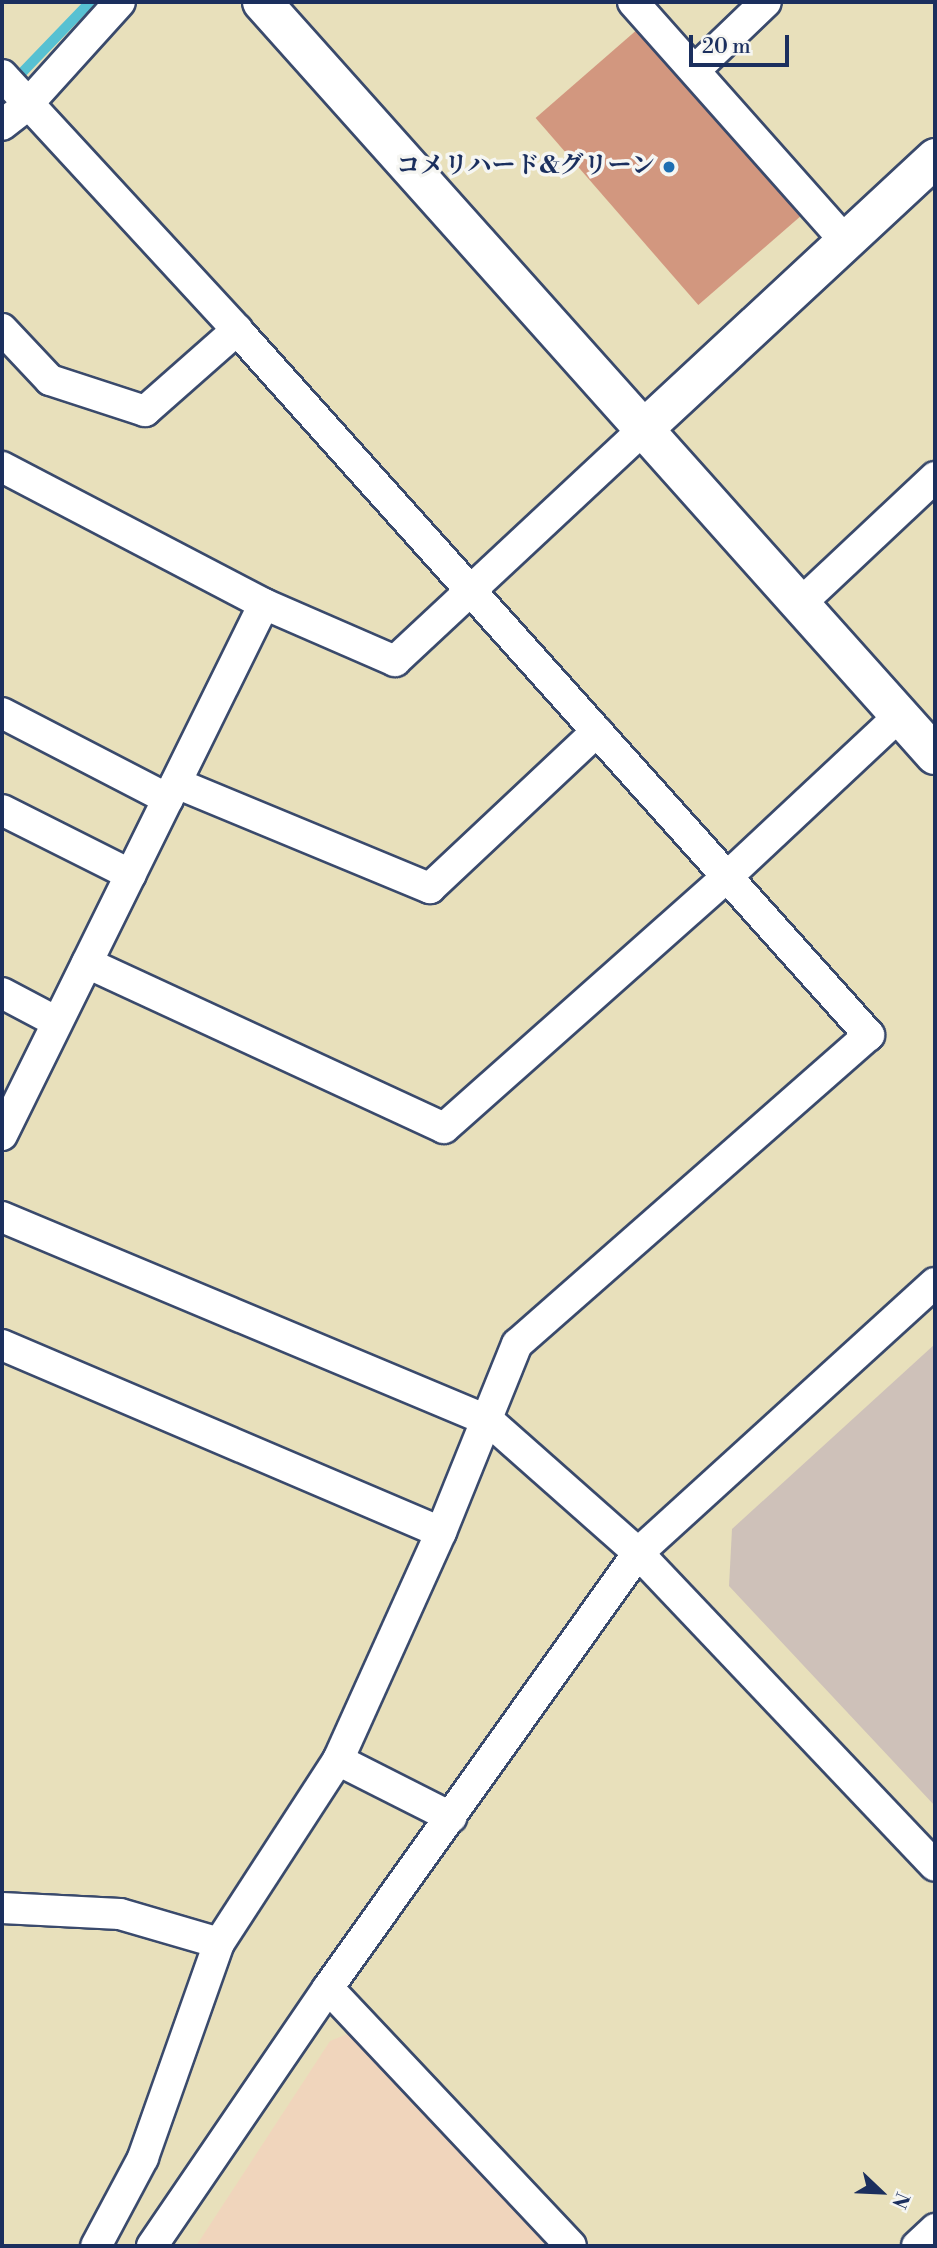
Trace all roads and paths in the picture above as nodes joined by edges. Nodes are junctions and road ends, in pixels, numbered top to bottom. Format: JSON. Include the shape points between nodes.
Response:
{"nodes":[{"id":1,"x":120,"y":2,"type":"edge"},
{"id":2,"x":261,"y":2,"type":"edge"},
{"id":3,"x":633,"y":2,"type":"edge"},
{"id":4,"x":766,"y":2,"type":"edge"},
{"id":5,"x":695,"y":70,"type":"junction"},
{"id":6,"x":2,"y":75,"type":"edge"},
{"id":7,"x":26,"y":106,"type":"junction"},
{"id":8,"x":2,"y":125,"type":"edge"},
{"id":9,"x":935,"y":158,"type":"edge"},
{"id":10,"x":846,"y":242,"type":"junction"},
{"id":11,"x":2,"y":329,"type":"edge"},
{"id":12,"x":237,"y":330,"type":"junction"},
{"id":13,"x":646,"y":427,"type":"junction"},
{"id":14,"x":2,"y":467,"type":"edge"},
{"id":15,"x":935,"y":477,"type":"edge"},
{"id":16,"x":470,"y":593,"type":"junction"},
{"id":17,"x":801,"y":603,"type":"junction"},
{"id":18,"x":264,"y":604,"type":"junction"},
{"id":19,"x":2,"y":713,"type":"edge"},
{"id":20,"x":899,"y":716,"type":"junction"},
{"id":21,"x":597,"y":732,"type":"junction"},
{"id":22,"x":935,"y":755,"type":"edge"},
{"id":23,"x":172,"y":791,"type":"junction"},
{"id":24,"x":2,"y":810,"type":"edge"},
{"id":25,"x":131,"y":875,"type":"junction"},
{"id":26,"x":728,"y":876,"type":"junction"},
{"id":27,"x":87,"y":963,"type":"junction"},
{"id":28,"x":2,"y":993,"type":"edge"},
{"id":29,"x":57,"y":1022,"type":"junction"},
{"id":30,"x":2,"y":1135,"type":"edge"},
{"id":31,"x":2,"y":1217,"type":"edge"},
{"id":32,"x":935,"y":1283,"type":"edge"},
{"id":33,"x":2,"y":1345,"type":"edge"},
{"id":34,"x":489,"y":1421,"type":"junction"},
{"id":35,"x":441,"y":1532,"type":"junction"},
{"id":36,"x":638,"y":1553,"type":"junction"},
{"id":37,"x":338,"y":1760,"type":"junction"},
{"id":38,"x":451,"y":1817,"type":"junction"},
{"id":39,"x":935,"y":1866,"type":"edge"},
{"id":40,"x":2,"y":1908,"type":"edge"},
{"id":41,"x":219,"y":1943,"type":"junction"},
{"id":42,"x":328,"y":1988,"type":"junction"},
{"id":43,"x":935,"y":2230,"type":"edge"},
{"id":44,"x":96,"y":2246,"type":"edge"},
{"id":45,"x":152,"y":2246,"type":"edge"},
{"id":46,"x":571,"y":2246,"type":"edge"},
{"id":47,"x":917,"y":2246,"type":"edge"}],
"edges":[{"from":1,"to":7,"type":"street"},
{"from":2,"to":13,"type":"street"},
{"from":3,"to":5,"type":"street"},
{"from":4,"to":5,"type":"street"},
{"from":5,"to":10,"type":"street"},
{"from":6,"to":7,"type":"street"},
{"from":7,"to":8,"type":"street"},
{"from":7,"to":12,"type":"street"},
{"from":9,"to":10,"type":"street"},
{"from":10,"to":13,"type":"street"},
{"from":11,"to":12,"type":"street","via":[[50,380],[145,411]]},
{"from":12,"to":16,"type":"street"},
{"from":13,"to":16,"type":"street"},
{"from":13,"to":17,"type":"street"},
{"from":14,"to":18,"type":"street"},
{"from":15,"to":17,"type":"street"},
{"from":16,"to":18,"type":"street","via":[[395,661]]},
{"from":16,"to":21,"type":"street"},
{"from":17,"to":20,"type":"street"},
{"from":18,"to":23,"type":"street"},
{"from":19,"to":23,"type":"street"},
{"from":20,"to":22,"type":"street"},
{"from":20,"to":26,"type":"street"},
{"from":21,"to":23,"type":"street","via":[[430,888]]},
{"from":21,"to":26,"type":"street"},
{"from":23,"to":25,"type":"street"},
{"from":24,"to":25,"type":"street"},
{"from":25,"to":27,"type":"street"},
{"from":26,"to":27,"type":"street","via":[[444,1128]]},
{"from":26,"to":34,"type":"street","via":[[869,1035],[517,1344]]},
{"from":27,"to":29,"type":"street"},
{"from":28,"to":29,"type":"street"},
{"from":29,"to":30,"type":"street"},
{"from":31,"to":34,"type":"street"},
{"from":32,"to":36,"type":"street"},
{"from":33,"to":35,"type":"street"},
{"from":34,"to":35,"type":"street"},
{"from":34,"to":36,"type":"street"},
{"from":35,"to":37,"type":"street"},
{"from":36,"to":38,"type":"street"},
{"from":36,"to":39,"type":"street"},
{"from":37,"to":38,"type":"street"},
{"from":37,"to":41,"type":"street"},
{"from":38,"to":42,"type":"street"},
{"from":40,"to":41,"type":"street","via":[[120,1914]]},
{"from":41,"to":44,"type":"street","via":[[143,2158]]},
{"from":42,"to":45,"type":"street"},
{"from":42,"to":46,"type":"street"},
{"from":43,"to":47,"type":"street"}]}
